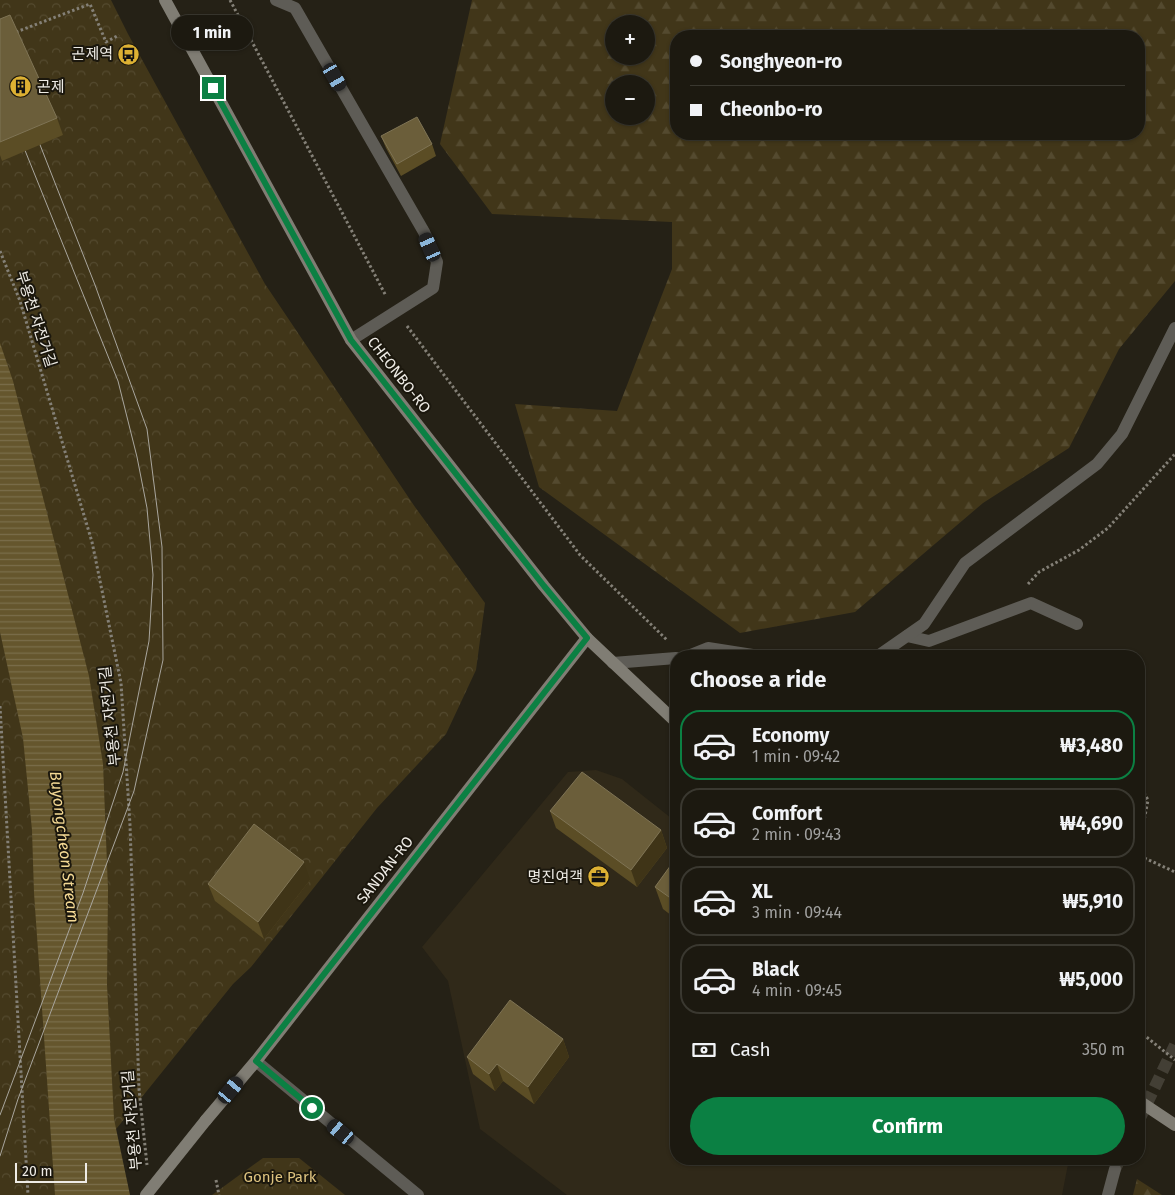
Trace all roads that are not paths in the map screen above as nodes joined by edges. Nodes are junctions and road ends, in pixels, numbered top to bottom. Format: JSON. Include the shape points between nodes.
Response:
{"nodes":[{"id":1,"x":165,"y":0,"type":"edge"},
{"id":2,"x":276,"y":0,"type":"edge"},
{"id":3,"x":1175,"y":328,"type":"edge"},
{"id":4,"x":351,"y":340,"type":"junction"},
{"id":5,"x":1077,"y":624,"type":"dead end"},
{"id":6,"x":907,"y":636,"type":"junction"},
{"id":7,"x":587,"y":638,"type":"junction"},
{"id":8,"x":703,"y":650,"type":"edge"},
{"id":9,"x":721,"y":650,"type":"edge"},
{"id":10,"x":887,"y":650,"type":"edge"},
{"id":11,"x":670,"y":658,"type":"edge"},
{"id":12,"x":613,"y":663,"type":"junction"},
{"id":13,"x":670,"y":716,"type":"edge"},
{"id":14,"x":256,"y":1061,"type":"junction"},
{"id":15,"x":1145,"y":1106,"type":"edge"},
{"id":16,"x":1175,"y":1125,"type":"edge"},
{"id":17,"x":1115,"y":1169,"type":"tunnel mouth"},
{"id":18,"x":146,"y":1195,"type":"edge"},
{"id":19,"x":418,"y":1195,"type":"edge"},
{"id":20,"x":1108,"y":1195,"type":"edge"}],
"edges":[{"from":1,"to":4,"type":"main road","name":"CHEONBO-RO"},
{"from":2,"to":4,"type":"street","via":[[295,8],[424,232],[437,262],[433,288]]},
{"from":3,"to":6,"type":"street","via":[[1122,434],[1097,464],[965,563],[924,624]]},
{"from":4,"to":7,"type":"main road","name":"CHEONBO-RO"},
{"from":5,"to":6,"type":"street","via":[[1031,603],[929,641]]},
{"from":6,"to":10,"type":"street"},
{"from":7,"to":12,"type":"main road","name":"CHEONBO-RO"},
{"from":7,"to":14,"type":"main road","name":"SANDAN-RO"},
{"from":8,"to":9,"type":"street"},
{"from":11,"to":12,"type":"street"},
{"from":12,"to":13,"type":"main road","name":"CHEONBO-RO"},
{"from":14,"to":18,"type":"main road","name":"SANDAN-RO","bridge":true},
{"from":14,"to":19,"type":"street"},
{"from":15,"to":16,"type":"main road"},
{"from":17,"to":20,"type":"street"}]}
